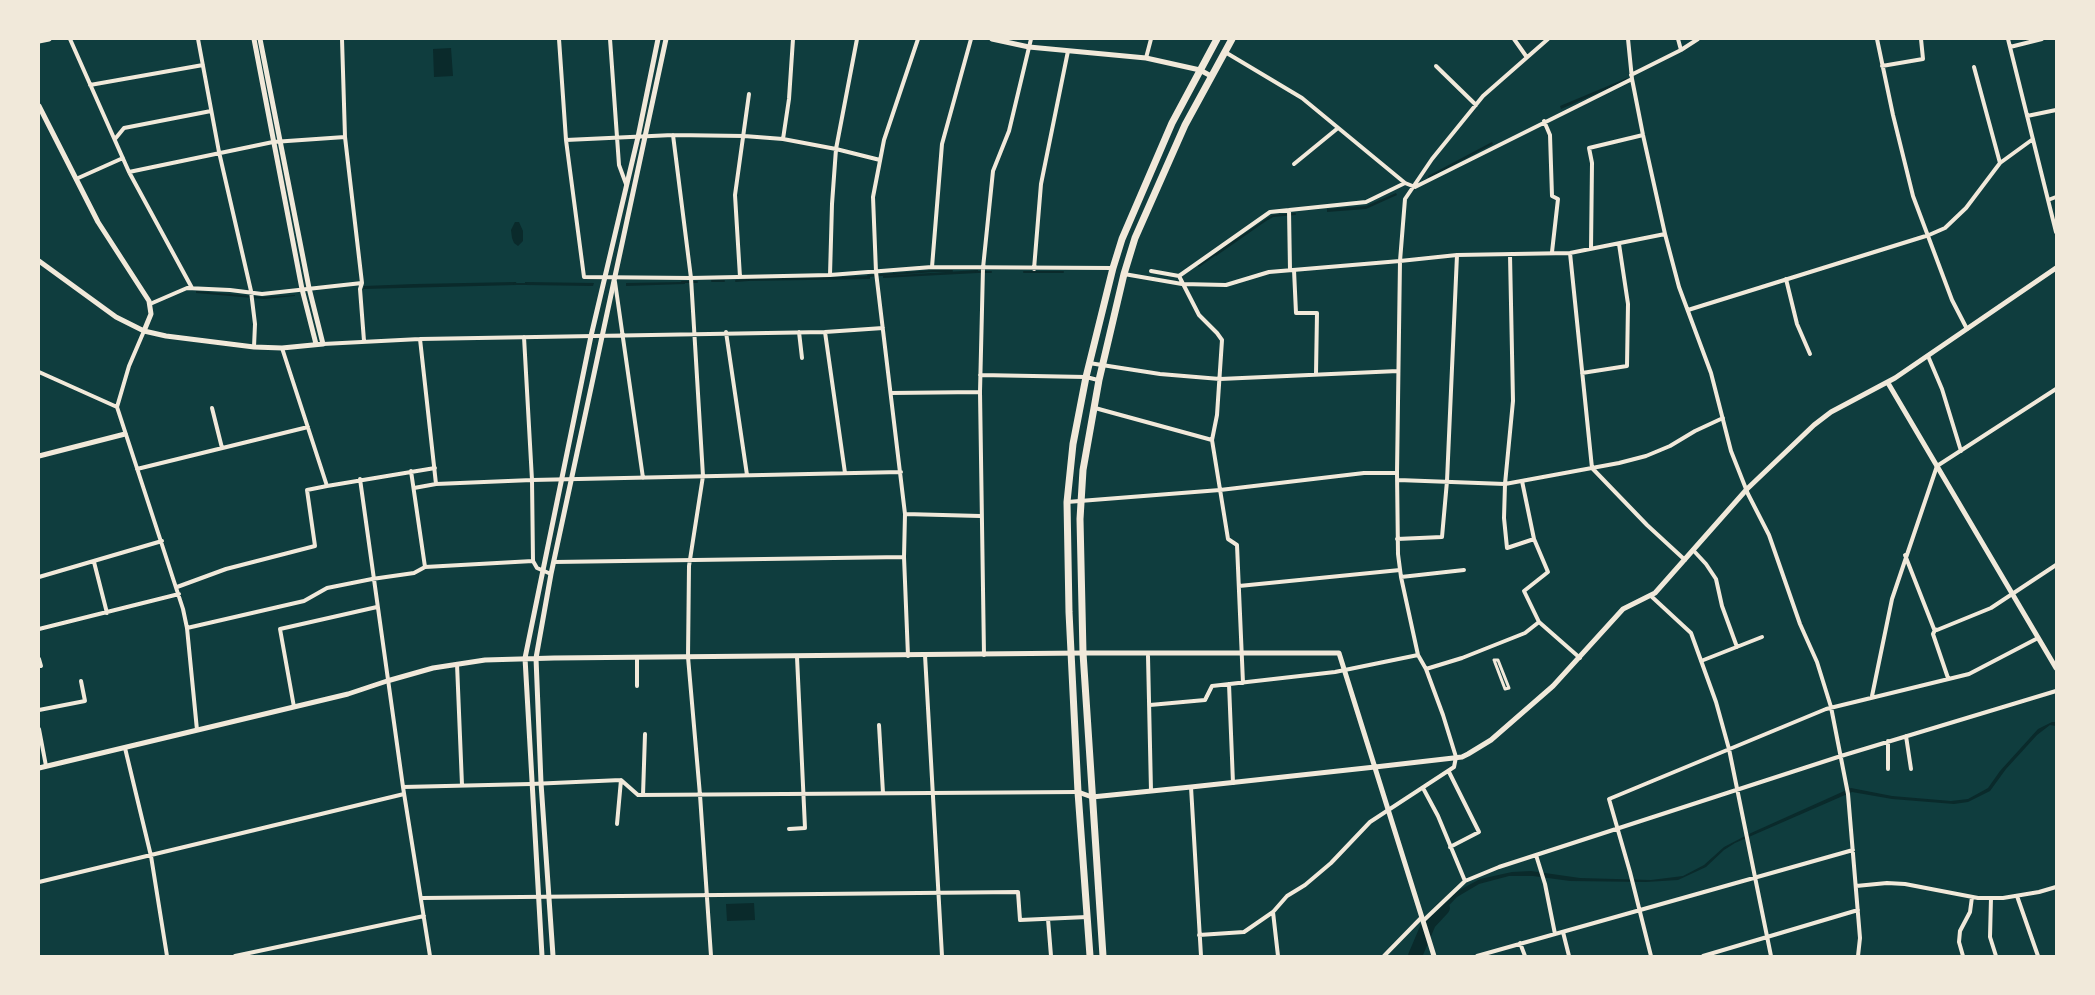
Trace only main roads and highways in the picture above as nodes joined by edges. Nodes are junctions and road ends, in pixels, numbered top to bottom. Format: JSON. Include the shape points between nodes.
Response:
{"nodes":[{"id":1,"x":1217,"y":39,"type":"edge"},
{"id":2,"x":1232,"y":39,"type":"edge"},
{"id":3,"x":1090,"y":956,"type":"edge"},
{"id":4,"x":1103,"y":956,"type":"edge"}],
"edges":[{"from":1,"to":3,"type":"highway","via":[[1156,158],[1130,219],[1113,268],[1073,444],[1067,502],[1070,653]]},
{"from":2,"to":4,"type":"highway","via":[[1160,180],[1136,238],[1102,366],[1083,470],[1083,652]]}]}
